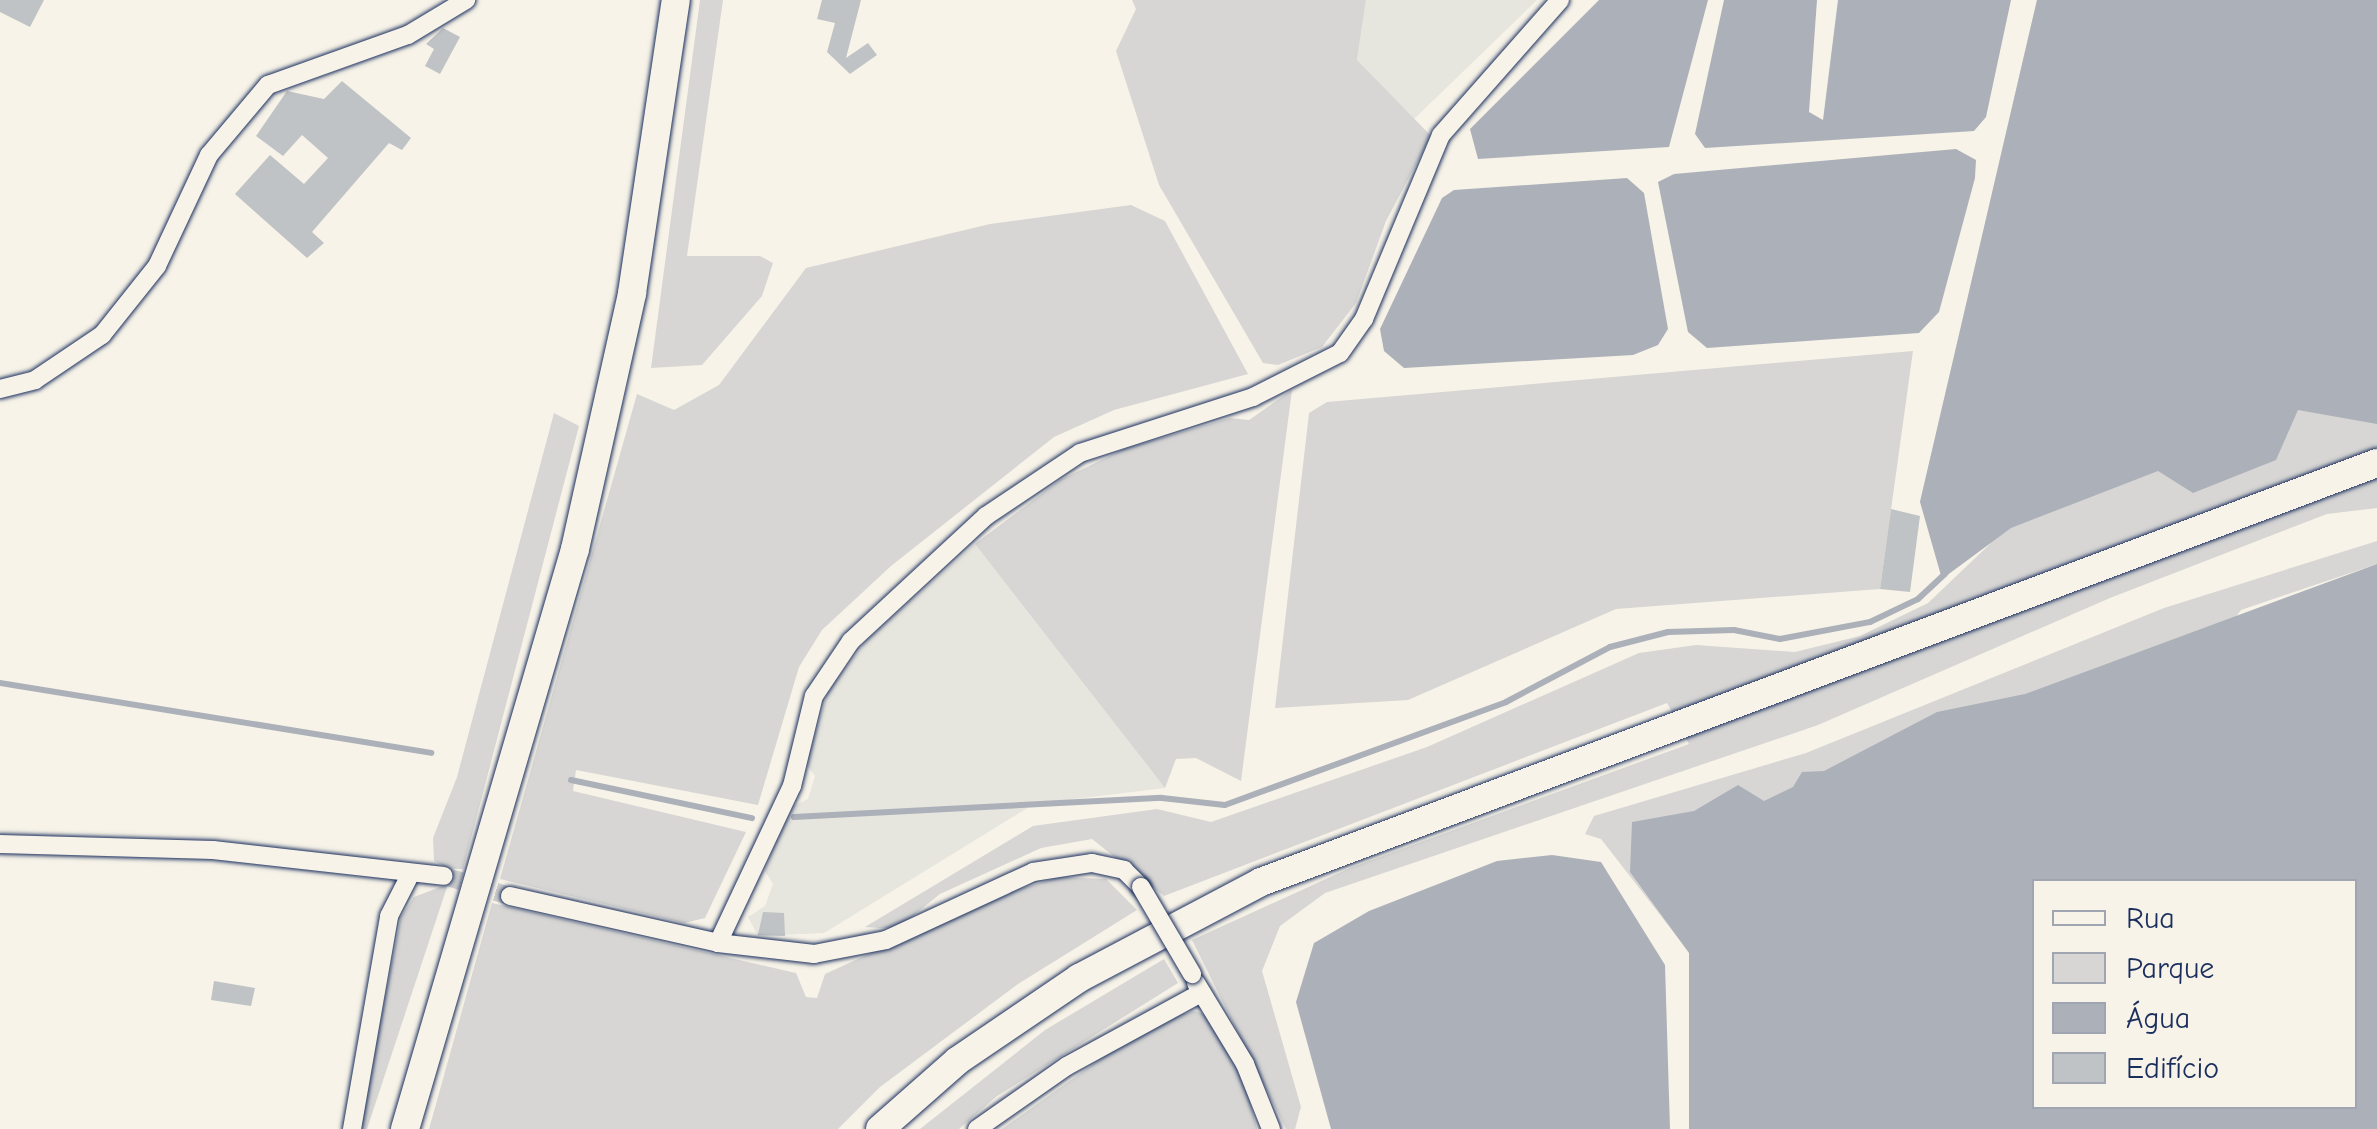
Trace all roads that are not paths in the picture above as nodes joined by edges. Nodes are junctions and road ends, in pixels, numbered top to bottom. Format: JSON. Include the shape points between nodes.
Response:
{"nodes":[{"id":1,"x":466,"y":0,"type":"edge"},
{"id":2,"x":676,"y":0,"type":"edge"},
{"id":3,"x":1560,"y":0,"type":"edge"},
{"id":4,"x":0,"y":390,"type":"edge"},
{"id":5,"x":2377,"y":463,"type":"edge"},
{"id":6,"x":0,"y":844,"type":"edge"},
{"id":7,"x":410,"y":872,"type":"junction"},
{"id":8,"x":444,"y":876,"type":"tunnel mouth"},
{"id":9,"x":510,"y":896,"type":"tunnel mouth"},
{"id":10,"x":472,"y":909,"type":"junction"},
{"id":11,"x":718,"y":943,"type":"junction"},
{"id":12,"x":1202,"y":993,"type":"junction"},
{"id":13,"x":352,"y":1129,"type":"edge"},
{"id":14,"x":385,"y":1129,"type":"edge"},
{"id":15,"x":405,"y":1129,"type":"edge"},
{"id":16,"x":880,"y":1129,"type":"edge"},
{"id":17,"x":978,"y":1129,"type":"edge"},
{"id":18,"x":1271,"y":1129,"type":"edge"}],
"edges":[{"from":1,"to":4,"type":"street","via":[[408,36],[268,85],[209,156],[157,266],[102,336],[35,380]]},
{"from":2,"to":10,"type":"main road","via":[[614,382],[550,644]]},
{"from":3,"to":11,"type":"street","via":[[1441,134],[1364,320],[1340,353],[1253,397],[1080,453],[986,516],[851,640],[814,696],[792,786]]},
{"from":5,"to":16,"type":"main road","via":[[1366,839],[1187,917],[957,1061]]},
{"from":6,"to":7,"type":"street","via":[[213,850]]},
{"from":7,"to":8,"type":"street"},
{"from":7,"to":13,"type":"street","via":[[389,916]]},
{"from":9,"to":11,"type":"street"},
{"from":10,"to":14,"type":"main road"},
{"from":10,"to":15,"type":"main road"},
{"from":11,"to":12,"type":"street","bridge":true,"via":[[814,954],[886,940],[1033,872],[1092,863],[1124,870],[1141,887]]},
{"from":12,"to":17,"type":"street","via":[[1084,1056]]},
{"from":12,"to":18,"type":"street","via":[[1245,1064]]}]}
